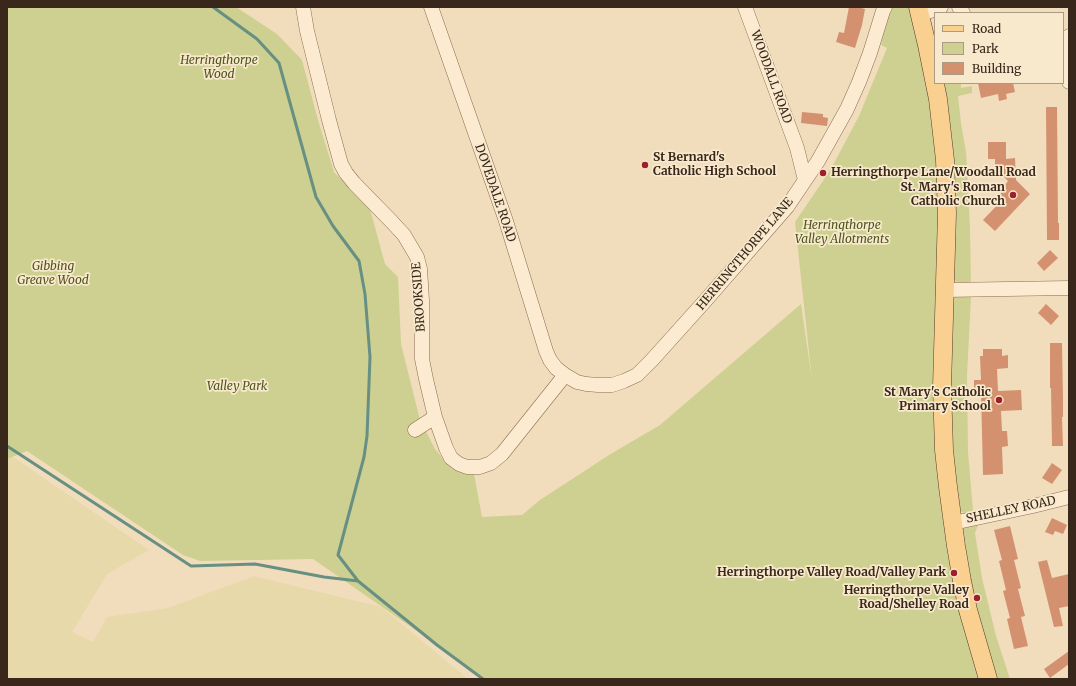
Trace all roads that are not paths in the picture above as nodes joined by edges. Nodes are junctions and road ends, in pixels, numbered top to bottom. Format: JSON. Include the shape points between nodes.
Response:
{"nodes":[{"id":1,"x":303,"y":7,"type":"edge"},
{"id":2,"x":431,"y":7,"type":"edge"},
{"id":3,"x":745,"y":7,"type":"edge"},
{"id":4,"x":885,"y":7,"type":"edge"},
{"id":5,"x":941,"y":7,"type":"edge"},
{"id":6,"x":919,"y":11,"type":"edge"},
{"id":7,"x":1069,"y":36,"type":"edge"},
{"id":8,"x":934,"y":79,"type":"edge"},
{"id":9,"x":1069,"y":82,"type":"edge"},
{"id":10,"x":935,"y":84,"type":"edge"},
{"id":11,"x":797,"y":148,"type":"junction"},
{"id":12,"x":824,"y":149,"type":"junction"},
{"id":13,"x":805,"y":180,"type":"junction"},
{"id":14,"x":1069,"y":288,"type":"edge"},
{"id":15,"x":944,"y":290,"type":"junction"},
{"id":16,"x":564,"y":375,"type":"junction"},
{"id":17,"x":435,"y":417,"type":"junction"},
{"id":18,"x":415,"y":430,"type":"dead end"},
{"id":19,"x":1069,"y":497,"type":"edge"},
{"id":20,"x":953,"y":522,"type":"junction"},
{"id":21,"x":988,"y":679,"type":"edge"}],
"edges":[{"from":1,"to":17,"type":"street","name":"BROOKSIDE","via":[[341,164],[354,183],[404,235],[417,257],[422,300],[422,358]]},
{"from":2,"to":16,"type":"street","name":"DOVEDALE ROAD","via":[[506,221],[546,351],[553,364]]},
{"from":3,"to":11,"type":"street","name":"WOODALL ROAD"},
{"from":4,"to":12,"type":"street","name":"HERRINGTHORPE LANE","via":[[859,82]]},
{"from":5,"to":6,"type":"street"},
{"from":6,"to":8,"type":"main road"},
{"from":7,"to":9,"type":"street"},
{"from":10,"to":15,"type":"main road","via":[[945,155],[947,213]]},
{"from":11,"to":12,"type":"street"},
{"from":11,"to":13,"type":"street","name":"WOODALL ROAD"},
{"from":12,"to":13,"type":"street","name":"HERRINGTHORPE LANE"},
{"from":13,"to":16,"type":"street","name":"HERRINGTHORPE LANE","via":[[787,207],[705,302],[636,374],[612,385],[586,384]]},
{"from":14,"to":15,"type":"street"},
{"from":15,"to":20,"type":"main road","via":[[942,422]]},
{"from":16,"to":17,"type":"street","name":"BROOKSIDE","via":[[502,454],[491,463],[480,467],[467,467],[451,458]]},
{"from":17,"to":18,"type":"street"},
{"from":19,"to":20,"type":"street","name":"SHELLEY ROAD"},
{"from":20,"to":21,"type":"main road","via":[[968,610]]}]}
